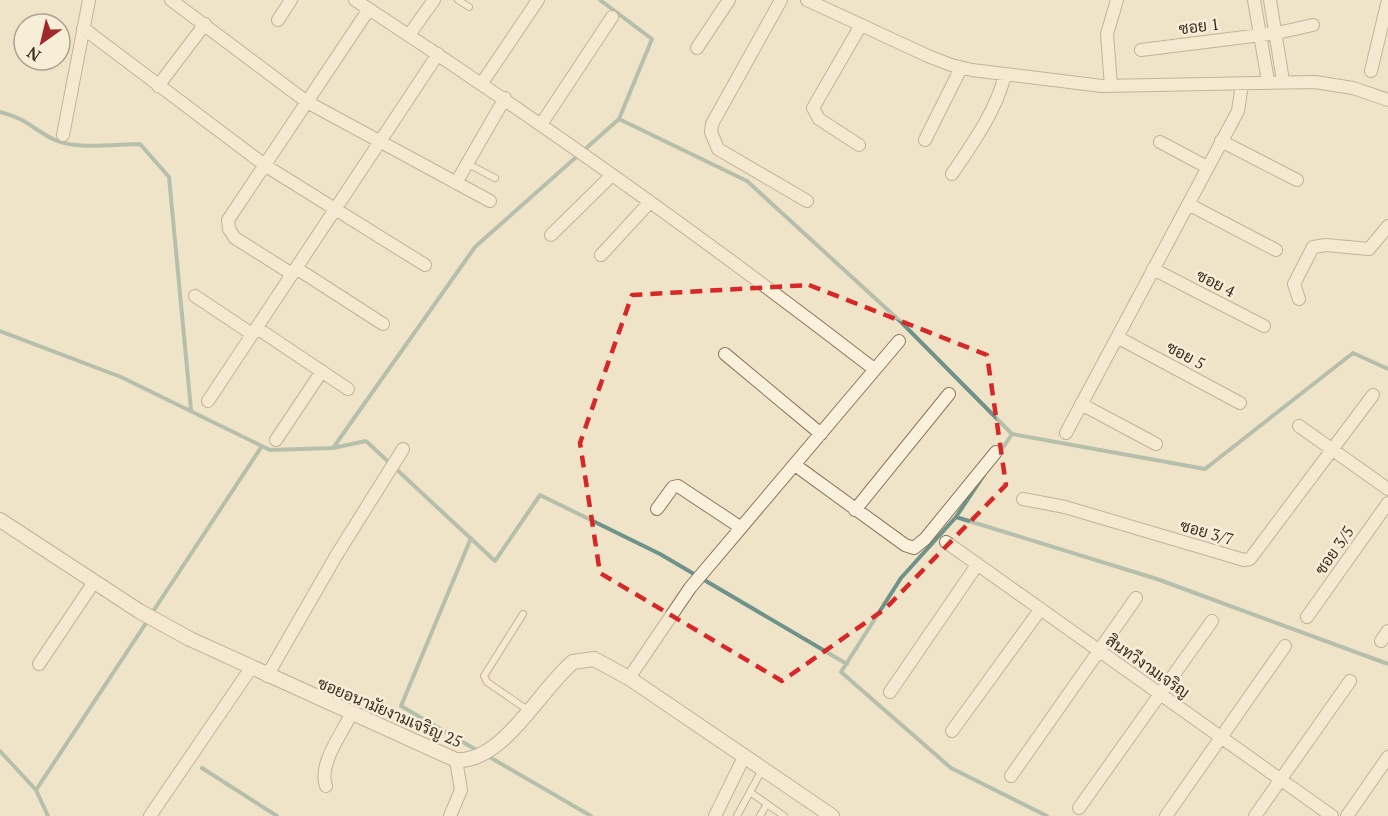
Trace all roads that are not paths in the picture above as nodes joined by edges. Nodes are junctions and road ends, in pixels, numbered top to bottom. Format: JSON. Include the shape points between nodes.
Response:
{"nodes":[{"id":1,"x":89,"y":0,"type":"edge"},
{"id":2,"x":171,"y":0,"type":"edge"},
{"id":3,"x":291,"y":0,"type":"edge"},
{"id":4,"x":355,"y":0,"type":"edge"},
{"id":5,"x":434,"y":0,"type":"edge"},
{"id":6,"x":458,"y":0,"type":"edge"},
{"id":7,"x":538,"y":0,"type":"edge"},
{"id":8,"x":729,"y":0,"type":"edge"},
{"id":9,"x":781,"y":0,"type":"edge"},
{"id":10,"x":807,"y":0,"type":"edge"},
{"id":11,"x":1117,"y":0,"type":"edge"},
{"id":12,"x":1254,"y":0,"type":"edge"},
{"id":13,"x":1270,"y":0,"type":"edge"},
{"id":14,"x":1388,"y":0,"type":"edge"},
{"id":15,"x":469,"y":7,"type":"dead end"},
{"id":16,"x":369,"y":9,"type":"junction"},
{"id":17,"x":612,"y":17,"type":"dead end"},
{"id":18,"x":278,"y":20,"type":"dead end"},
{"id":19,"x":205,"y":24,"type":"junction"},
{"id":20,"x":861,"y":25,"type":"junction"},
{"id":21,"x":1313,"y":26,"type":"dead end"},
{"id":22,"x":82,"y":28,"type":"junction"},
{"id":23,"x":1276,"y":33,"type":"junction"},
{"id":24,"x":409,"y":35,"type":"junction"},
{"id":25,"x":1261,"y":35,"type":"junction"},
{"id":26,"x":697,"y":48,"type":"dead end"},
{"id":27,"x":1141,"y":50,"type":"dead end"},
{"id":28,"x":438,"y":54,"type":"junction"},
{"id":29,"x":962,"y":68,"type":"junction"},
{"id":30,"x":1371,"y":71,"type":"dead end"},
{"id":31,"x":1005,"y":75,"type":"junction"},
{"id":32,"x":1268,"y":81,"type":"junction"},
{"id":33,"x":1282,"y":81,"type":"junction"},
{"id":34,"x":482,"y":83,"type":"junction"},
{"id":35,"x":1242,"y":84,"type":"junction"},
{"id":36,"x":158,"y":86,"type":"junction"},
{"id":37,"x":1111,"y":86,"type":"junction"},
{"id":38,"x":505,"y":98,"type":"junction"},
{"id":39,"x":1388,"y":100,"type":"edge"},
{"id":40,"x":307,"y":102,"type":"junction"},
{"id":41,"x":542,"y":123,"type":"junction"},
{"id":42,"x":63,"y":135,"type":"dead end"},
{"id":43,"x":925,"y":140,"type":"dead end"},
{"id":44,"x":1221,"y":141,"type":"junction"},
{"id":45,"x":1160,"y":142,"type":"dead end"},
{"id":46,"x":379,"y":143,"type":"junction"},
{"id":47,"x":859,"y":145,"type":"dead end"},
{"id":48,"x":468,"y":164,"type":"junction"},
{"id":49,"x":266,"y":166,"type":"junction"},
{"id":50,"x":1207,"y":167,"type":"junction"},
{"id":51,"x":952,"y":174,"type":"dead end"},
{"id":52,"x":612,"y":175,"type":"junction"},
{"id":53,"x":495,"y":178,"type":"dead end"},
{"id":54,"x":1297,"y":180,"type":"dead end"},
{"id":55,"x":456,"y":183,"type":"junction"},
{"id":56,"x":490,"y":201,"type":"dead end"},
{"id":57,"x":807,"y":201,"type":"dead end"},
{"id":58,"x":650,"y":202,"type":"junction"},
{"id":59,"x":1188,"y":204,"type":"junction"},
{"id":60,"x":336,"y":209,"type":"junction"},
{"id":61,"x":1388,"y":226,"type":"edge"},
{"id":62,"x":551,"y":235,"type":"dead end"},
{"id":63,"x":1275,"y":250,"type":"dead end"},
{"id":64,"x":601,"y":255,"type":"dead end"},
{"id":65,"x":425,"y":265,"type":"dead end"},
{"id":66,"x":1153,"y":269,"type":"junction"},
{"id":67,"x":294,"y":271,"type":"junction"},
{"id":68,"x":195,"y":296,"type":"dead end"},
{"id":69,"x":1299,"y":299,"type":"dead end"},
{"id":70,"x":383,"y":324,"type":"dead end"},
{"id":71,"x":1264,"y":326,"type":"dead end"},
{"id":72,"x":255,"y":331,"type":"junction"},
{"id":73,"x":1116,"y":338,"type":"junction"},
{"id":74,"x":899,"y":341,"type":"dead end"},
{"id":75,"x":725,"y":354,"type":"dead end"},
{"id":76,"x":874,"y":369,"type":"junction"},
{"id":77,"x":322,"y":371,"type":"junction"},
{"id":78,"x":348,"y":389,"type":"dead end"},
{"id":79,"x":949,"y":394,"type":"dead end"},
{"id":80,"x":1373,"y":395,"type":"dead end"},
{"id":81,"x":208,"y":401,"type":"dead end"},
{"id":82,"x":1240,"y":403,"type":"dead end"},
{"id":83,"x":1081,"y":404,"type":"junction"},
{"id":84,"x":1299,"y":426,"type":"dead end"},
{"id":85,"x":1066,"y":433,"type":"dead end"},
{"id":86,"x":821,"y":434,"type":"junction"},
{"id":87,"x":276,"y":440,"type":"dead end"},
{"id":88,"x":1156,"y":444,"type":"dead end"},
{"id":89,"x":403,"y":449,"type":"dead end"},
{"id":90,"x":1333,"y":450,"type":"junction"},
{"id":91,"x":996,"y":452,"type":"dead end"},
{"id":92,"x":795,"y":465,"type":"junction"},
{"id":93,"x":1388,"y":489,"type":"edge"},
{"id":94,"x":1023,"y":499,"type":"dead end"},
{"id":95,"x":1388,"y":502,"type":"edge"},
{"id":96,"x":657,"y":509,"type":"dead end"},
{"id":97,"x":855,"y":510,"type":"junction"},
{"id":98,"x":0,"y":520,"type":"edge"},
{"id":99,"x":740,"y":527,"type":"junction"},
{"id":100,"x":946,"y":542,"type":"dead end"},
{"id":101,"x":977,"y":565,"type":"junction"},
{"id":102,"x":94,"y":582,"type":"junction"},
{"id":103,"x":1136,"y":598,"type":"dead end"},
{"id":104,"x":1040,"y":610,"type":"junction"},
{"id":105,"x":523,"y":614,"type":"dead end"},
{"id":106,"x":1307,"y":617,"type":"dead end"},
{"id":107,"x":1212,"y":621,"type":"dead end"},
{"id":108,"x":1285,"y":646,"type":"dead end"},
{"id":109,"x":1099,"y":652,"type":"junction"},
{"id":110,"x":39,"y":664,"type":"dead end"},
{"id":111,"x":251,"y":668,"type":"junction"},
{"id":112,"x":267,"y":676,"type":"junction"},
{"id":113,"x":629,"y":678,"type":"junction"},
{"id":114,"x":1350,"y":681,"type":"dead end"},
{"id":115,"x":890,"y":692,"type":"dead end"},
{"id":116,"x":1160,"y":695,"type":"junction"},
{"id":117,"x":530,"y":711,"type":"junction"},
{"id":118,"x":351,"y":714,"type":"junction"},
{"id":119,"x":952,"y":731,"type":"dead end"},
{"id":120,"x":1222,"y":738,"type":"junction"},
{"id":121,"x":744,"y":757,"type":"junction"},
{"id":122,"x":1388,"y":757,"type":"edge"},
{"id":123,"x":456,"y":760,"type":"junction"},
{"id":124,"x":762,"y":769,"type":"junction"},
{"id":125,"x":1011,"y":776,"type":"dead end"},
{"id":126,"x":1281,"y":780,"type":"junction"},
{"id":127,"x":326,"y":786,"type":"dead end"},
{"id":128,"x":750,"y":792,"type":"junction"},
{"id":129,"x":767,"y":804,"type":"junction"},
{"id":130,"x":1079,"y":808,"type":"dead end"},
{"id":131,"x":150,"y":816,"type":"edge"},
{"id":132,"x":450,"y":816,"type":"edge"},
{"id":133,"x":715,"y":816,"type":"edge"},
{"id":134,"x":737,"y":816,"type":"edge"},
{"id":135,"x":760,"y":816,"type":"edge"},
{"id":136,"x":784,"y":816,"type":"edge"},
{"id":137,"x":832,"y":816,"type":"edge"},
{"id":138,"x":1166,"y":816,"type":"edge"},
{"id":139,"x":1255,"y":816,"type":"edge"},
{"id":140,"x":1332,"y":816,"type":"edge"},
{"id":141,"x":1347,"y":816,"type":"edge"}],
"edges":[{"from":1,"to":22,"type":"street"},
{"from":2,"to":19,"type":"street"},
{"from":3,"to":18,"type":"street"},
{"from":4,"to":16,"type":"street"},
{"from":5,"to":24,"type":"street"},
{"from":6,"to":15,"type":"lane"},
{"from":7,"to":34,"type":"street"},
{"from":8,"to":26,"type":"street"},
{"from":9,"to":57,"type":"street","via":[[712,123],[711,132],[718,149]]},
{"from":10,"to":20,"type":"street"},
{"from":11,"to":37,"type":"street","via":[[1107,34]]},
{"from":12,"to":25,"type":"street"},
{"from":13,"to":23,"type":"street"},
{"from":14,"to":30,"type":"street"},
{"from":16,"to":24,"type":"street"},
{"from":16,"to":40,"type":"street"},
{"from":17,"to":41,"type":"street"},
{"from":19,"to":36,"type":"street"},
{"from":19,"to":40,"type":"street"},
{"from":20,"to":29,"type":"street"},
{"from":20,"to":47,"type":"street","via":[[813,108],[819,119]]},
{"from":21,"to":23,"type":"street","name":"ซอย 1"},
{"from":22,"to":36,"type":"street"},
{"from":22,"to":42,"type":"street"},
{"from":23,"to":25,"type":"street","name":"ซอย 1"},
{"from":23,"to":33,"type":"street"},
{"from":24,"to":28,"type":"street"},
{"from":25,"to":27,"type":"street","name":"ซอย 1"},
{"from":25,"to":32,"type":"street"},
{"from":28,"to":34,"type":"street"},
{"from":28,"to":46,"type":"street"},
{"from":29,"to":31,"type":"street"},
{"from":29,"to":43,"type":"street"},
{"from":31,"to":37,"type":"street"},
{"from":31,"to":51,"type":"street","via":[[981,129]]},
{"from":32,"to":33,"type":"street"},
{"from":32,"to":35,"type":"street"},
{"from":33,"to":39,"type":"street","via":[[1334,84]]},
{"from":34,"to":38,"type":"street"},
{"from":35,"to":37,"type":"street"},
{"from":35,"to":44,"type":"street","via":[[1238,111]]},
{"from":36,"to":49,"type":"street"},
{"from":38,"to":41,"type":"street"},
{"from":38,"to":48,"type":"street"},
{"from":40,"to":46,"type":"street"},
{"from":40,"to":49,"type":"street"},
{"from":41,"to":52,"type":"street"},
{"from":44,"to":50,"type":"street"},
{"from":44,"to":54,"type":"street"},
{"from":45,"to":50,"type":"street"},
{"from":46,"to":55,"type":"street"},
{"from":46,"to":60,"type":"street"},
{"from":48,"to":53,"type":"lane"},
{"from":48,"to":55,"type":"street"},
{"from":49,"to":60,"type":"street"},
{"from":49,"to":67,"type":"street","via":[[227,225],[235,238]]},
{"from":50,"to":59,"type":"street"},
{"from":52,"to":58,"type":"street"},
{"from":52,"to":62,"type":"street"},
{"from":55,"to":56,"type":"street"},
{"from":58,"to":64,"type":"street"},
{"from":58,"to":76,"type":"street"},
{"from":59,"to":63,"type":"street"},
{"from":59,"to":66,"type":"street"},
{"from":60,"to":65,"type":"street"},
{"from":60,"to":67,"type":"street"},
{"from":61,"to":69,"type":"street","via":[[1369,249],[1313,247],[1294,284]]},
{"from":66,"to":71,"type":"street","name":"ซอย 4"},
{"from":66,"to":73,"type":"street"},
{"from":67,"to":70,"type":"street"},
{"from":67,"to":72,"type":"street"},
{"from":68,"to":72,"type":"street"},
{"from":72,"to":77,"type":"street"},
{"from":72,"to":81,"type":"street"},
{"from":73,"to":82,"type":"street","name":"ซอย 5"},
{"from":73,"to":83,"type":"street"},
{"from":74,"to":76,"type":"street"},
{"from":75,"to":86,"type":"street"},
{"from":76,"to":86,"type":"street"},
{"from":77,"to":78,"type":"street"},
{"from":77,"to":87,"type":"street"},
{"from":79,"to":97,"type":"street"},
{"from":80,"to":90,"type":"street","name":"ซอย 3/7"},
{"from":83,"to":85,"type":"street"},
{"from":83,"to":88,"type":"street"},
{"from":84,"to":90,"type":"street"},
{"from":86,"to":92,"type":"street"},
{"from":89,"to":112,"type":"street"},
{"from":90,"to":93,"type":"street"},
{"from":90,"to":94,"type":"street","name":"ซอย 3/7","via":[[1255,555],[1244,560],[1065,507]]},
{"from":91,"to":97,"type":"street","via":[[918,546],[905,545]]},
{"from":92,"to":97,"type":"street"},
{"from":92,"to":99,"type":"street"},
{"from":95,"to":106,"type":"street","name":"ซอย 3/5"},
{"from":96,"to":99,"type":"street","via":[[678,486]]},
{"from":98,"to":102,"type":"street","name":"ซอยอนามัยงามเจริญ 25"},
{"from":99,"to":113,"type":"street","via":[[690,588]]},
{"from":100,"to":101,"type":"street","name":"สินทวีงามเจริญ"},
{"from":101,"to":104,"type":"street","name":"สินทวีงามเจริญ"},
{"from":101,"to":115,"type":"street"},
{"from":102,"to":110,"type":"street"},
{"from":102,"to":111,"type":"street","name":"ซอยอนามัยงามเจริญ 25","via":[[139,611]]},
{"from":103,"to":109,"type":"street"},
{"from":104,"to":109,"type":"street","name":"สินทวีงามเจริญ"},
{"from":104,"to":119,"type":"street"},
{"from":105,"to":117,"type":"lane","via":[[484,676]]},
{"from":107,"to":116,"type":"street"},
{"from":108,"to":120,"type":"street"},
{"from":109,"to":116,"type":"street","name":"สินทวีงามเจริญ"},
{"from":109,"to":125,"type":"street"},
{"from":111,"to":112,"type":"street","name":"ซอยอนามัยงามเจริญ 25"},
{"from":111,"to":131,"type":"street"},
{"from":112,"to":118,"type":"street","name":"ซอยอนามัยงามเจริญ 25"},
{"from":113,"to":117,"type":"street","name":"ซอยอนามัยงามเจริญ 25","via":[[605,664],[581,659],[566,668]]},
{"from":113,"to":121,"type":"street","name":"ซอยอนามัยงามเจริญ 25"},
{"from":114,"to":126,"type":"street"},
{"from":116,"to":120,"type":"street","name":"สินทวีงามเจริญ"},
{"from":116,"to":130,"type":"street"},
{"from":117,"to":123,"type":"street","name":"ซอยอนามัยงามเจริญ 25","via":[[507,735],[476,757]]},
{"from":118,"to":123,"type":"street","name":"ซอยอนามัยงามเจริญ 25"},
{"from":118,"to":127,"type":"street","via":[[325,768]]},
{"from":120,"to":126,"type":"street","name":"สินทวีงามเจริญ"},
{"from":120,"to":138,"type":"street"},
{"from":121,"to":124,"type":"street","name":"ซอยอนามัยงามเจริญ 25"},
{"from":121,"to":133,"type":"street"},
{"from":122,"to":141,"type":"street"},
{"from":123,"to":132,"type":"street","via":[[461,790]]},
{"from":124,"to":128,"type":"lane"},
{"from":124,"to":137,"type":"street","name":"ซอยอนามัยงามเจริญ 25"},
{"from":126,"to":139,"type":"street"},
{"from":126,"to":140,"type":"street","name":"สินทวีงามเจริญ"},
{"from":128,"to":129,"type":"lane"},
{"from":128,"to":134,"type":"lane"},
{"from":129,"to":135,"type":"lane"},
{"from":129,"to":136,"type":"lane"}]}
